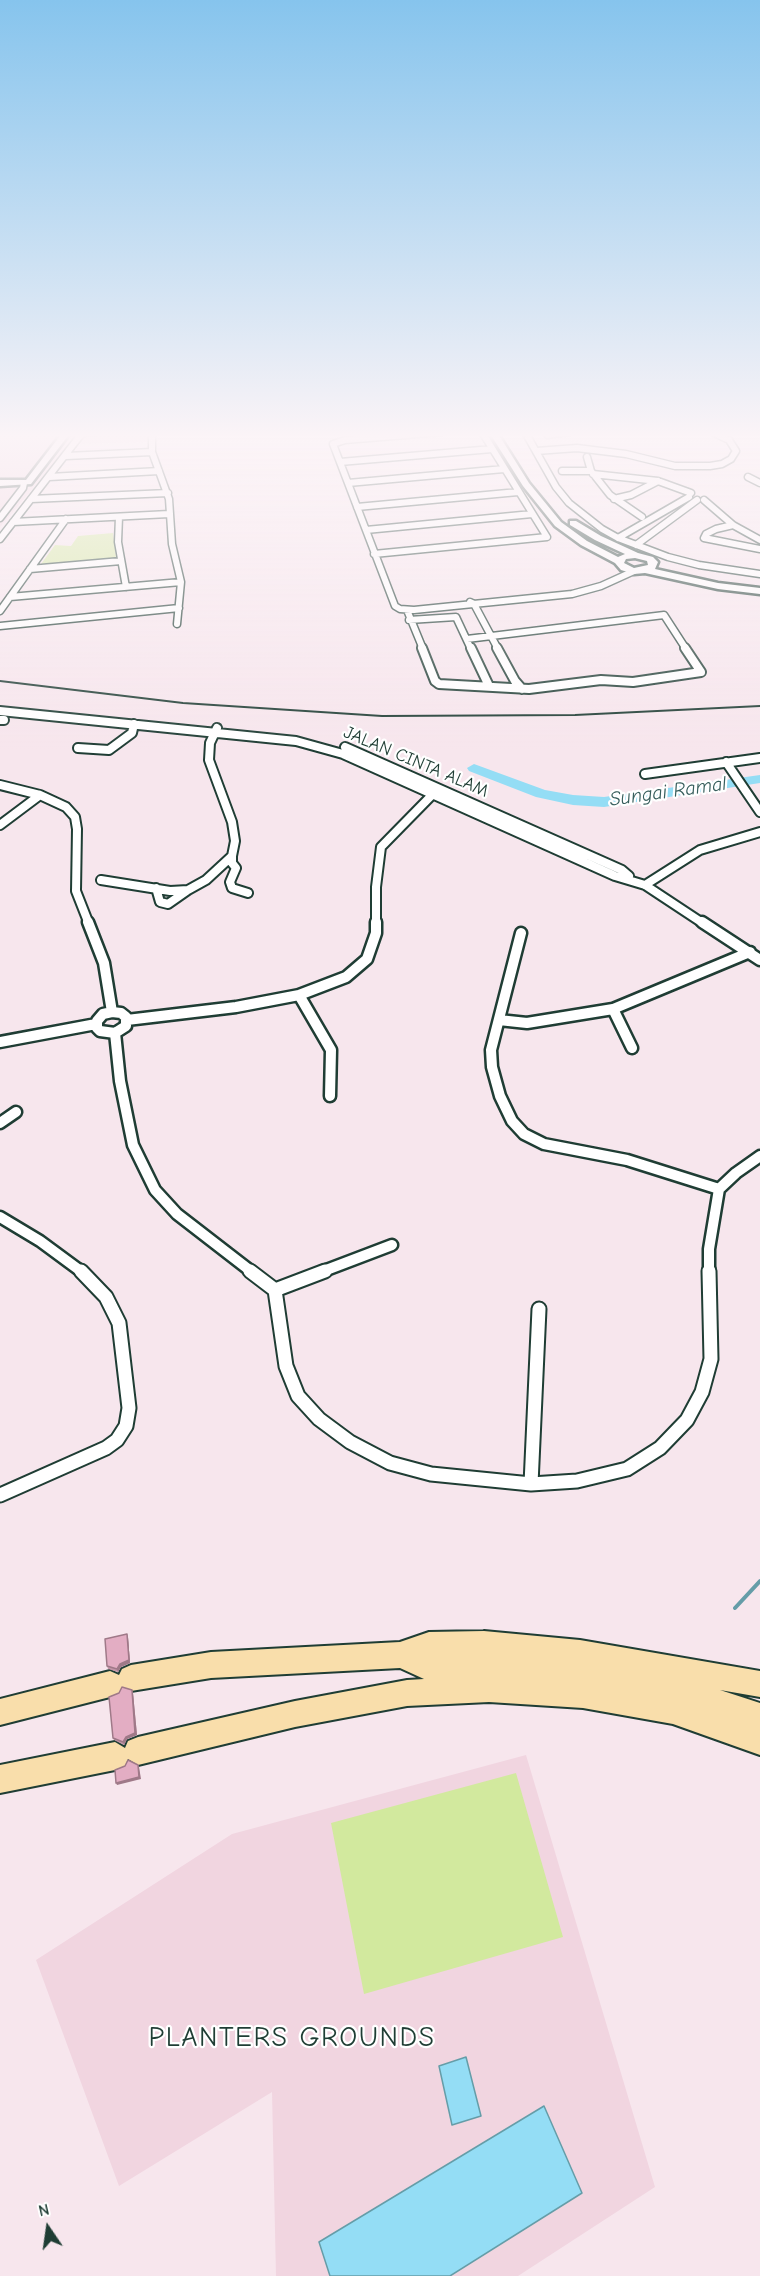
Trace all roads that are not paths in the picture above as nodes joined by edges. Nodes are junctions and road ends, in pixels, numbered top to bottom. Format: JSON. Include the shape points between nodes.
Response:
{"nodes":[{"id":1,"x":52,"y":538,"type":"edge"},
{"id":2,"x":118,"y":538,"type":"edge"},
{"id":3,"x":171,"y":538,"type":"edge"},
{"id":4,"x":370,"y":538,"type":"edge"},
{"id":5,"x":544,"y":538,"type":"edge"},
{"id":6,"x":577,"y":538,"type":"edge"},
{"id":7,"x":599,"y":538,"type":"edge"},
{"id":8,"x":618,"y":538,"type":"edge"},
{"id":9,"x":650,"y":538,"type":"edge"},
{"id":10,"x":705,"y":538,"type":"edge"},
{"id":11,"x":760,"y":549,"type":"edge"},
{"id":12,"x":636,"y":550,"type":"junction"},
{"id":13,"x":375,"y":551,"type":"junction"},
{"id":14,"x":121,"y":561,"type":"junction"},
{"id":15,"x":619,"y":562,"type":"junction"},
{"id":16,"x":653,"y":562,"type":"junction"},
{"id":17,"x":30,"y":569,"type":"junction"},
{"id":18,"x":645,"y":570,"type":"junction"},
{"id":19,"x":634,"y":571,"type":"junction"},
{"id":20,"x":760,"y":574,"type":"edge"},
{"id":21,"x":182,"y":582,"type":"junction"},
{"id":22,"x":760,"y":584,"type":"edge"},
{"id":23,"x":126,"y":587,"type":"junction"},
{"id":24,"x":760,"y":591,"type":"edge"},
{"id":25,"x":10,"y":597,"type":"junction"},
{"id":26,"x":483,"y":599,"type":"junction"},
{"id":27,"x":464,"y":601,"type":"junction"},
{"id":28,"x":474,"y":604,"type":"junction"},
{"id":29,"x":179,"y":608,"type":"junction"},
{"id":30,"x":406,"y":610,"type":"junction"},
{"id":31,"x":0,"y":611,"type":"edge"},
{"id":32,"x":409,"y":620,"type":"junction"},
{"id":33,"x":177,"y":624,"type":"dead end"},
{"id":34,"x":0,"y":626,"type":"edge"},
{"id":35,"x":491,"y":636,"type":"junction"},
{"id":36,"x":467,"y":639,"type":"junction"},
{"id":37,"x":489,"y":686,"type":"junction"},
{"id":38,"x":522,"y":689,"type":"junction"},
{"id":39,"x":0,"y":711,"type":"edge"},
{"id":40,"x":134,"y":724,"type":"junction"},
{"id":41,"x":216,"y":731,"type":"junction"},
{"id":42,"x":78,"y":748,"type":"dead end"},
{"id":43,"x":760,"y":758,"type":"edge"},
{"id":44,"x":727,"y":764,"type":"junction"},
{"id":45,"x":645,"y":774,"type":"dead end"},
{"id":46,"x":0,"y":785,"type":"edge"},
{"id":47,"x":40,"y":795,"type":"junction"},
{"id":48,"x":432,"y":795,"type":"junction"},
{"id":49,"x":760,"y":812,"type":"edge"},
{"id":50,"x":0,"y":825,"type":"edge"},
{"id":51,"x":760,"y":832,"type":"edge"},
{"id":52,"x":232,"y":856,"type":"junction"},
{"id":53,"x":101,"y":880,"type":"dead end"},
{"id":54,"x":634,"y":880,"type":"junction"},
{"id":55,"x":645,"y":885,"type":"junction"},
{"id":56,"x":248,"y":893,"type":"dead end"},
{"id":57,"x":521,"y":933,"type":"dead end"},
{"id":58,"x":750,"y":952,"type":"junction"},
{"id":59,"x":760,"y":960,"type":"edge"},
{"id":60,"x":299,"y":995,"type":"junction"},
{"id":61,"x":613,"y":1009,"type":"junction"},
{"id":62,"x":112,"y":1012,"type":"junction"},
{"id":63,"x":127,"y":1020,"type":"junction"},
{"id":64,"x":499,"y":1020,"type":"junction"},
{"id":65,"x":96,"y":1024,"type":"junction"},
{"id":66,"x":115,"y":1033,"type":"junction"},
{"id":67,"x":0,"y":1042,"type":"edge"},
{"id":68,"x":632,"y":1048,"type":"dead end"},
{"id":69,"x":330,"y":1096,"type":"dead end"},
{"id":70,"x":16,"y":1112,"type":"dead end"},
{"id":71,"x":0,"y":1123,"type":"edge"},
{"id":72,"x":760,"y":1156,"type":"edge"},
{"id":73,"x":719,"y":1189,"type":"junction"},
{"id":74,"x":0,"y":1218,"type":"edge"},
{"id":75,"x":392,"y":1245,"type":"dead end"},
{"id":76,"x":275,"y":1290,"type":"junction"},
{"id":77,"x":539,"y":1309,"type":"dead end"},
{"id":78,"x":531,"y":1484,"type":"junction"},
{"id":79,"x":0,"y":1495,"type":"edge"},
{"id":80,"x":400,"y":1655,"type":"junction"},
{"id":81,"x":676,"y":1671,"type":"junction"},
{"id":82,"x":760,"y":1684,"type":"edge"},
{"id":83,"x":760,"y":1696,"type":"edge"},
{"id":84,"x":0,"y":1712,"type":"edge"},
{"id":85,"x":757,"y":1734,"type":"edge"},
{"id":86,"x":0,"y":1779,"type":"edge"}],
"edges":[{"from":1,"to":17,"type":"street"},
{"from":2,"to":14,"type":"street"},
{"from":3,"to":21,"type":"street"},
{"from":4,"to":13,"type":"street"},
{"from":5,"to":13,"type":"street"},
{"from":6,"to":15,"type":"street"},
{"from":7,"to":12,"type":"street"},
{"from":8,"to":12,"type":"street"},
{"from":9,"to":12,"type":"street"},
{"from":10,"to":11,"type":"street"},
{"from":12,"to":15,"type":"street"},
{"from":12,"to":16,"type":"street"},
{"from":12,"to":20,"type":"street"},
{"from":13,"to":27,"type":"street","via":[[400,603]]},
{"from":13,"to":30,"type":"street","via":[[396,606]]},
{"from":14,"to":17,"type":"street"},
{"from":14,"to":23,"type":"street"},
{"from":15,"to":19,"type":"street"},
{"from":15,"to":26,"type":"street","via":[[606,577],[581,587]]},
{"from":16,"to":18,"type":"street"},
{"from":16,"to":22,"type":"street"},
{"from":17,"to":25,"type":"street"},
{"from":18,"to":19,"type":"street"},
{"from":18,"to":24,"type":"street"},
{"from":19,"to":28,"type":"street","via":[[572,594]]},
{"from":21,"to":23,"type":"street"},
{"from":21,"to":29,"type":"street"},
{"from":23,"to":25,"type":"street"},
{"from":25,"to":31,"type":"street"},
{"from":26,"to":27,"type":"street"},
{"from":26,"to":28,"type":"street"},
{"from":27,"to":28,"type":"street"},
{"from":28,"to":30,"type":"street"},
{"from":28,"to":35,"type":"street"},
{"from":29,"to":33,"type":"street"},
{"from":29,"to":34,"type":"street"},
{"from":30,"to":32,"type":"street"},
{"from":32,"to":36,"type":"street","via":[[454,615]]},
{"from":32,"to":37,"type":"street","via":[[436,683]]},
{"from":35,"to":36,"type":"street"},
{"from":35,"to":38,"type":"street"},
{"from":35,"to":38,"type":"street","via":[[664,615],[701,672],[633,682],[601,680]]},
{"from":36,"to":37,"type":"street"},
{"from":37,"to":38,"type":"street"},
{"from":39,"to":40,"type":"street","name":"JALAN CINTA ALAM"},
{"from":40,"to":41,"type":"street","name":"JALAN CINTA ALAM"},
{"from":40,"to":42,"type":"street","via":[[132,733],[109,750]]},
{"from":41,"to":48,"type":"street","name":"JALAN CINTA ALAM","via":[[296,741],[325,749]]},
{"from":41,"to":52,"type":"street","via":[[210,743],[209,760],[232,822]]},
{"from":41,"to":54,"type":"street","name":"JALAN CINTA ALAM","via":[[299,735],[350,748],[622,870]]},
{"from":43,"to":44,"type":"street"},
{"from":44,"to":45,"type":"street"},
{"from":44,"to":49,"type":"street"},
{"from":46,"to":47,"type":"street"},
{"from":47,"to":50,"type":"street"},
{"from":47,"to":62,"type":"street","via":[[66,807],[75,817],[76,891],[104,963]]},
{"from":48,"to":54,"type":"street","name":"JALAN CINTA ALAM","via":[[615,876]]},
{"from":48,"to":60,"type":"street","via":[[381,847],[376,933],[367,959],[346,977]]},
{"from":51,"to":55,"type":"street","via":[[700,850]]},
{"from":52,"to":53,"type":"street","via":[[206,880],[168,904],[160,902],[156,888]]},
{"from":52,"to":56,"type":"street","via":[[236,868],[230,882],[232,888]]},
{"from":54,"to":55,"type":"street","name":"JALAN CINTA ALAM"},
{"from":55,"to":58,"type":"street","name":"JALAN CINTA ALAM"},
{"from":57,"to":64,"type":"street"},
{"from":58,"to":59,"type":"street","name":"JALAN CINTA ALAM"},
{"from":58,"to":61,"type":"street"},
{"from":60,"to":63,"type":"street"},
{"from":60,"to":69,"type":"street","via":[[332,1050]]},
{"from":61,"to":64,"type":"street","via":[[526,1023]]},
{"from":61,"to":68,"type":"street"},
{"from":62,"to":63,"type":"street","via":[[124,1014]]},
{"from":62,"to":65,"type":"street","via":[[99,1017]]},
{"from":63,"to":66,"type":"street","via":[[123,1029]]},
{"from":64,"to":73,"type":"street","via":[[491,1042],[492,1067],[500,1096],[512,1121],[524,1134],[544,1144],[627,1160]]},
{"from":65,"to":66,"type":"street","via":[[104,1033]]},
{"from":65,"to":67,"type":"street"},
{"from":66,"to":76,"type":"street","via":[[133,1145],[155,1191],[177,1214]]},
{"from":70,"to":71,"type":"street"},
{"from":72,"to":73,"type":"street"},
{"from":73,"to":78,"type":"street","via":[[709,1249],[711,1359],[702,1392],[687,1420],[660,1448],[627,1469],[577,1481]]},
{"from":74,"to":79,"type":"street","via":[[77,1267],[106,1297],[119,1323],[129,1408],[126,1426],[106,1448]]},
{"from":75,"to":76,"type":"street"},
{"from":76,"to":78,"type":"street","via":[[286,1366],[298,1396],[319,1419],[350,1442],[390,1463],[431,1473]]},
{"from":77,"to":78,"type":"street"},
{"from":80,"to":81,"type":"highway","via":[[429,1645],[484,1644],[580,1653]]},
{"from":80,"to":84,"type":"highway","via":[[211,1665],[121,1681]]},
{"from":80,"to":85,"type":"highway","via":[[430,1668],[579,1673],[661,1687]]},
{"from":81,"to":82,"type":"highway"},
{"from":81,"to":83,"type":"highway"},
{"from":85,"to":86,"type":"highway","via":[[673,1711],[583,1695],[489,1689],[407,1693]]}]}
